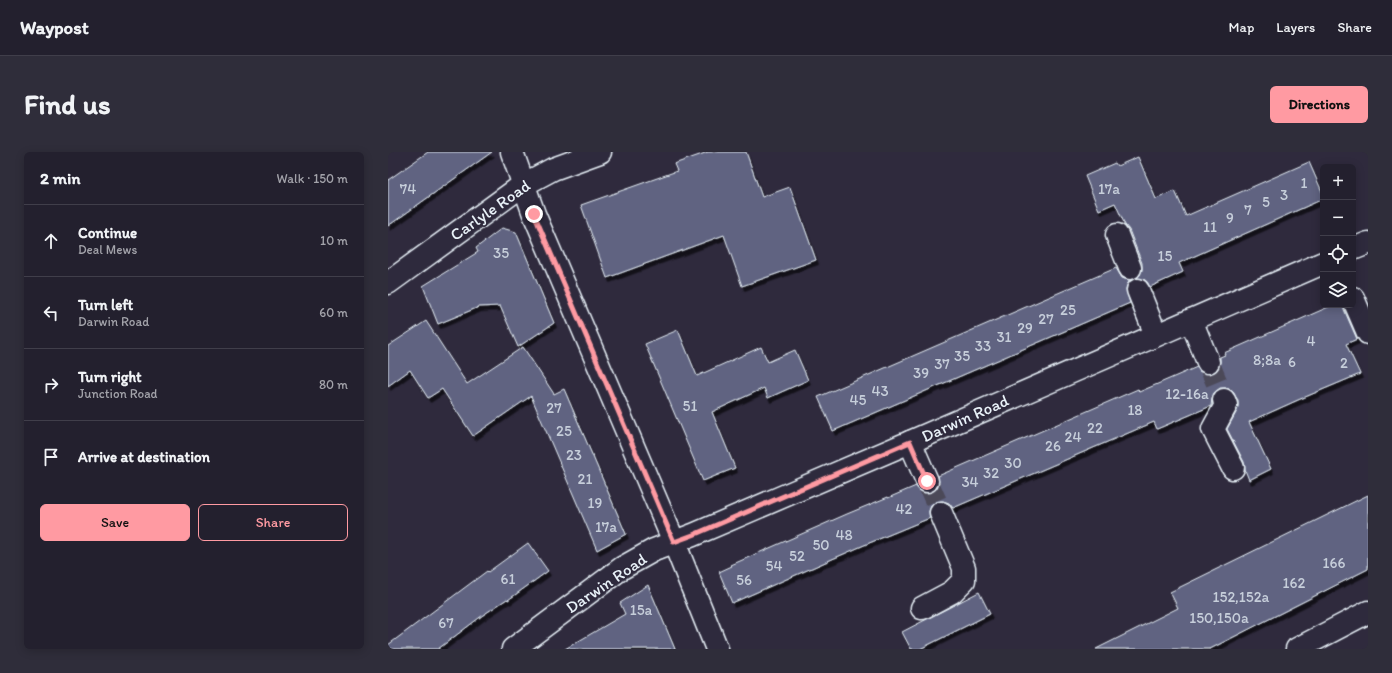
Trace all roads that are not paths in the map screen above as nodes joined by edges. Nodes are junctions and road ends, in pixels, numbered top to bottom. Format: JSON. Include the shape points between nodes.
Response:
{"nodes":[{"id":1,"x":512,"y":152,"type":"edge"},
{"id":2,"x":600,"y":152,"type":"edge"},
{"id":3,"x":523,"y":185,"type":"junction"},
{"id":4,"x":1117,"y":235,"type":"dead end"},
{"id":5,"x":1368,"y":243,"type":"edge"},
{"id":6,"x":1356,"y":248,"type":"edge"},
{"id":7,"x":1320,"y":263,"type":"edge"},
{"id":8,"x":1130,"y":268,"type":"dead end"},
{"id":9,"x":388,"y":283,"type":"edge"},
{"id":10,"x":1138,"y":290,"type":"dead end"},
{"id":11,"x":1356,"y":305,"type":"edge"},
{"id":12,"x":1191,"y":320,"type":"junction"},
{"id":13,"x":1368,"y":333,"type":"edge"},
{"id":14,"x":1156,"y":335,"type":"junction"},
{"id":15,"x":1208,"y":362,"type":"tunnel mouth"},
{"id":16,"x":1224,"y":400,"type":"tunnel mouth"},
{"id":17,"x":910,"y":442,"type":"junction"},
{"id":18,"x":1233,"y":468,"type":"dead end"},
{"id":19,"x":927,"y":481,"type":"tunnel mouth"},
{"id":20,"x":941,"y":513,"type":"tunnel mouth"},
{"id":21,"x":674,"y":542,"type":"junction"},
{"id":22,"x":922,"y":608,"type":"dead end"},
{"id":23,"x":1368,"y":612,"type":"edge"},
{"id":24,"x":513,"y":649,"type":"edge"},
{"id":25,"x":717,"y":649,"type":"edge"},
{"id":26,"x":1297,"y":649,"type":"edge"}],
"edges":[{"from":1,"to":3,"type":"street"},
{"from":2,"to":3,"type":"street","name":"Carlyle Road","via":[[553,169]]},
{"from":3,"to":9,"type":"street","name":"Carlyle Road"},
{"from":3,"to":21,"type":"street"},
{"from":4,"to":8,"type":"street"},
{"from":5,"to":6,"type":"street"},
{"from":7,"to":12,"type":"street","name":"Darwin Road"},
{"from":10,"to":14,"type":"street"},
{"from":11,"to":13,"type":"street"},
{"from":12,"to":14,"type":"street","name":"Darwin Road"},
{"from":12,"to":15,"type":"street"},
{"from":14,"to":17,"type":"street","name":"Darwin Road"},
{"from":16,"to":18,"type":"street","via":[[1226,405],[1214,429]]},
{"from":17,"to":19,"type":"street"},
{"from":17,"to":21,"type":"street","name":"Darwin Road"},
{"from":20,"to":22,"type":"street","via":[[964,568],[964,580],[952,592]]},
{"from":21,"to":24,"type":"street","name":"Darwin Road","via":[[622,568]]},
{"from":21,"to":25,"type":"street"},
{"from":23,"to":26,"type":"street"}]}
